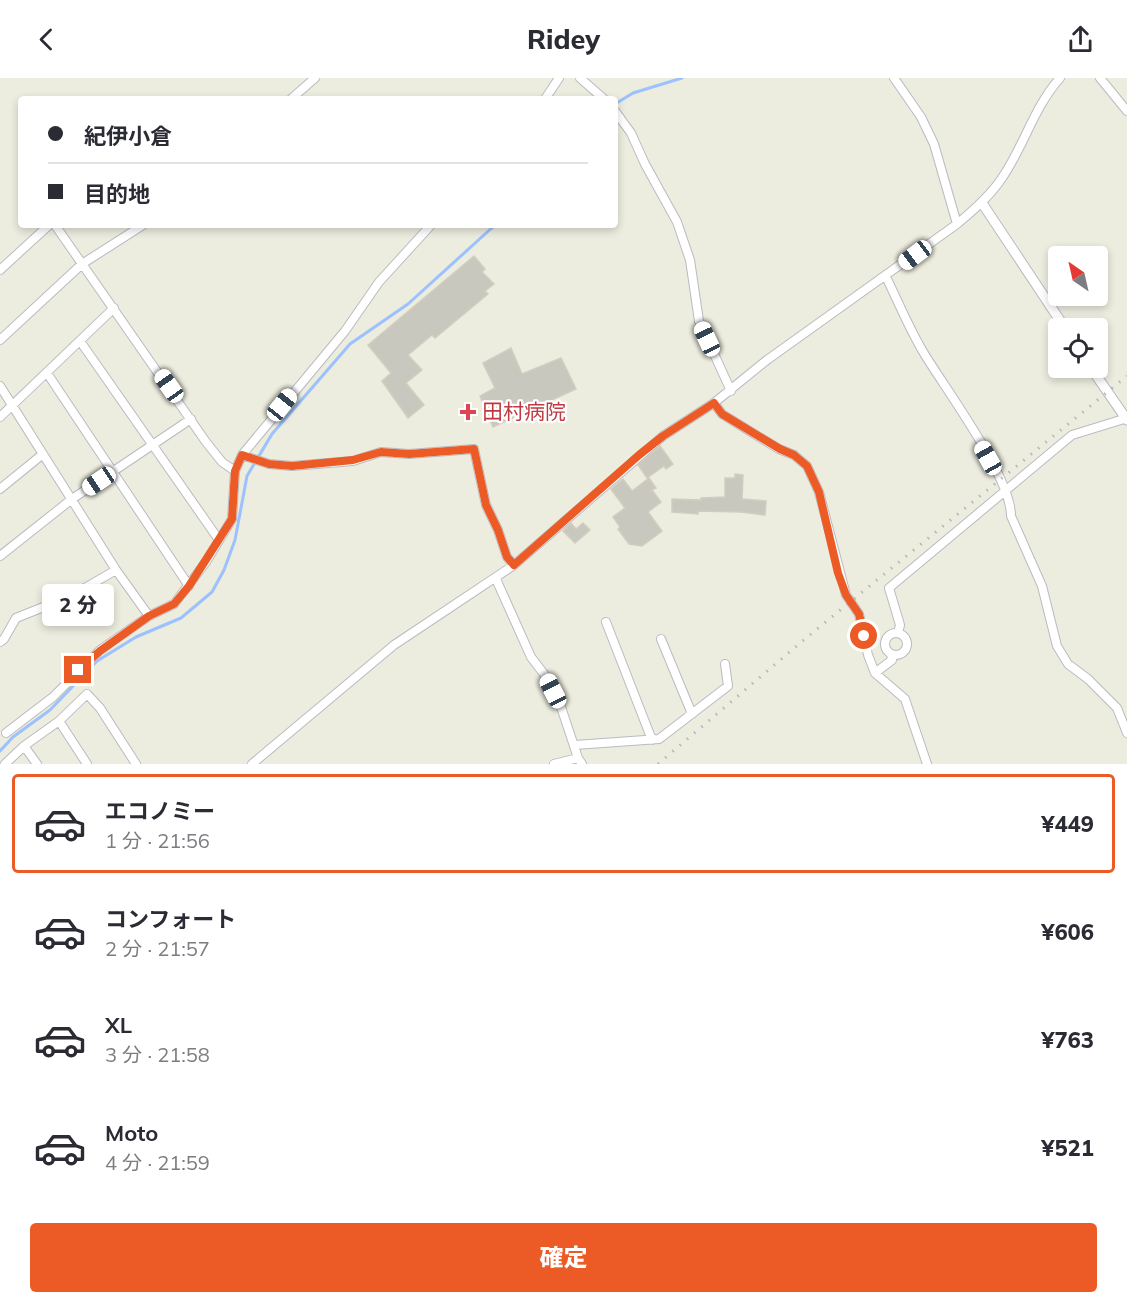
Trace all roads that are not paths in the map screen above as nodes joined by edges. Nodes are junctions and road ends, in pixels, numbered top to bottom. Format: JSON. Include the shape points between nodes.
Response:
{"nodes":[{"id":1,"x":315,"y":78,"type":"edge"},
{"id":2,"x":559,"y":78,"type":"edge"},
{"id":3,"x":580,"y":78,"type":"edge"},
{"id":4,"x":894,"y":78,"type":"edge"},
{"id":5,"x":1060,"y":78,"type":"edge"},
{"id":6,"x":1100,"y":78,"type":"edge"},
{"id":7,"x":294,"y":96,"type":"edge"},
{"id":8,"x":547,"y":96,"type":"edge"},
{"id":9,"x":601,"y":96,"type":"edge"},
{"id":10,"x":1127,"y":111,"type":"edge"},
{"id":11,"x":618,"y":115,"type":"edge"},
{"id":12,"x":982,"y":203,"type":"junction"},
{"id":13,"x":957,"y":224,"type":"junction"},
{"id":14,"x":47,"y":228,"type":"edge"},
{"id":15,"x":57,"y":228,"type":"edge"},
{"id":16,"x":138,"y":228,"type":"edge"},
{"id":17,"x":428,"y":228,"type":"edge"},
{"id":18,"x":82,"y":264,"type":"junction"},
{"id":19,"x":0,"y":270,"type":"edge"},
{"id":20,"x":886,"y":277,"type":"junction"},
{"id":21,"x":114,"y":308,"type":"junction"},
{"id":22,"x":1058,"y":318,"type":"edge"},
{"id":23,"x":0,"y":340,"type":"edge"},
{"id":24,"x":80,"y":341,"type":"junction"},
{"id":25,"x":47,"y":373,"type":"junction"},
{"id":26,"x":1098,"y":378,"type":"edge"},
{"id":27,"x":0,"y":386,"type":"edge"},
{"id":28,"x":731,"y":391,"type":"junction"},
{"id":29,"x":714,"y":403,"type":"junction"},
{"id":30,"x":13,"y":406,"type":"junction"},
{"id":31,"x":0,"y":417,"type":"edge"},
{"id":32,"x":191,"y":419,"type":"junction"},
{"id":33,"x":1127,"y":419,"type":"edge"},
{"id":34,"x":153,"y":445,"type":"junction"},
{"id":35,"x":43,"y":454,"type":"junction"},
{"id":36,"x":244,"y":456,"type":"junction"},
{"id":37,"x":235,"y":471,"type":"junction"},
{"id":38,"x":113,"y":472,"type":"junction"},
{"id":39,"x":0,"y":489,"type":"edge"},
{"id":40,"x":1005,"y":492,"type":"junction"},
{"id":41,"x":72,"y":500,"type":"junction"},
{"id":42,"x":219,"y":540,"type":"junction"},
{"id":43,"x":0,"y":556,"type":"edge"},
{"id":44,"x":514,"y":565,"type":"junction"},
{"id":45,"x":116,"y":570,"type":"junction"},
{"id":46,"x":496,"y":579,"type":"junction"},
{"id":47,"x":189,"y":586,"type":"junction"},
{"id":48,"x":149,"y":616,"type":"junction"},
{"id":49,"x":606,"y":622,"type":"dead end"},
{"id":50,"x":898,"y":633,"type":"junction"},
{"id":51,"x":661,"y":639,"type":"dead end"},
{"id":52,"x":0,"y":642,"type":"edge"},
{"id":53,"x":891,"y":654,"type":"junction"},
{"id":54,"x":725,"y":664,"type":"dead end"},
{"id":55,"x":875,"y":673,"type":"junction"},
{"id":56,"x":692,"y":714,"type":"junction"},
{"id":57,"x":59,"y":721,"type":"junction"},
{"id":58,"x":6,"y":733,"type":"dead end"},
{"id":59,"x":1127,"y":733,"type":"edge"},
{"id":60,"x":652,"y":740,"type":"junction"},
{"id":61,"x":575,"y":745,"type":"junction"},
{"id":62,"x":24,"y":746,"type":"junction"},
{"id":63,"x":580,"y":761,"type":"edge"},
{"id":64,"x":5,"y":764,"type":"edge"},
{"id":65,"x":37,"y":764,"type":"edge"},
{"id":66,"x":87,"y":764,"type":"edge"},
{"id":67,"x":136,"y":764,"type":"edge"},
{"id":68,"x":252,"y":764,"type":"edge"},
{"id":69,"x":554,"y":764,"type":"edge"},
{"id":70,"x":927,"y":764,"type":"edge"}],
"edges":[{"from":1,"to":7,"type":"street"},
{"from":2,"to":8,"type":"street"},
{"from":3,"to":9,"type":"street"},
{"from":4,"to":13,"type":"street","via":[[934,144]]},
{"from":5,"to":12,"type":"street","via":[[1029,125],[1003,177]]},
{"from":6,"to":10,"type":"street"},
{"from":11,"to":28,"type":"street","via":[[677,222],[690,260],[699,321]]},
{"from":12,"to":13,"type":"street"},
{"from":12,"to":22,"type":"street"},
{"from":13,"to":20,"type":"street"},
{"from":14,"to":19,"type":"street"},
{"from":15,"to":18,"type":"street"},
{"from":16,"to":18,"type":"street"},
{"from":17,"to":36,"type":"street","via":[[379,282],[345,331]]},
{"from":18,"to":21,"type":"street"},
{"from":18,"to":23,"type":"street"},
{"from":20,"to":28,"type":"street","via":[[819,322]]},
{"from":20,"to":40,"type":"street","via":[[923,353],[970,423]]},
{"from":21,"to":24,"type":"street"},
{"from":21,"to":32,"type":"street"},
{"from":24,"to":25,"type":"street"},
{"from":24,"to":34,"type":"street"},
{"from":25,"to":30,"type":"street"},
{"from":25,"to":38,"type":"street"},
{"from":26,"to":33,"type":"street"},
{"from":27,"to":30,"type":"street"},
{"from":28,"to":29,"type":"street"},
{"from":29,"to":44,"type":"street","via":[[639,455]]},
{"from":29,"to":55,"type":"street","via":[[722,414],[807,466],[819,492],[838,573],[859,614]]},
{"from":30,"to":31,"type":"street"},
{"from":30,"to":35,"type":"street"},
{"from":32,"to":34,"type":"street"},
{"from":32,"to":37,"type":"street","via":[[222,462]]},
{"from":33,"to":40,"type":"street","via":[[1072,435]]},
{"from":34,"to":38,"type":"street"},
{"from":34,"to":42,"type":"street"},
{"from":35,"to":39,"type":"street"},
{"from":35,"to":41,"type":"street"},
{"from":36,"to":37,"type":"street"},
{"from":36,"to":44,"type":"street","via":[[292,466],[353,460],[381,452],[474,449],[486,505]]},
{"from":37,"to":42,"type":"street","via":[[232,519]]},
{"from":38,"to":41,"type":"street"},
{"from":38,"to":47,"type":"street"},
{"from":40,"to":50,"type":"street","via":[[889,588],[900,625]]},
{"from":40,"to":59,"type":"street","via":[[1011,516],[1042,586],[1057,646],[1068,664],[1117,708]]},
{"from":41,"to":43,"type":"street"},
{"from":41,"to":45,"type":"street"},
{"from":42,"to":47,"type":"street"},
{"from":44,"to":46,"type":"street"},
{"from":45,"to":48,"type":"street"},
{"from":45,"to":52,"type":"street","via":[[71,596],[16,618]]},
{"from":46,"to":61,"type":"street","via":[[531,657],[560,704]]},
{"from":46,"to":68,"type":"street","via":[[394,645]]},
{"from":47,"to":48,"type":"street","via":[[174,604]]},
{"from":48,"to":58,"type":"street","via":[[100,651],[53,697]]},
{"from":49,"to":60,"type":"street"},
{"from":50,"to":53,"type":"street","via":[[889,635],[885,642]]},
{"from":50,"to":53,"type":"street","via":[[905,636],[908,646],[901,655]]},
{"from":51,"to":56,"type":"street"},
{"from":53,"to":55,"type":"street","via":[[892,660]]},
{"from":54,"to":56,"type":"street","via":[[728,686]]},
{"from":55,"to":70,"type":"street","via":[[905,699]]},
{"from":56,"to":60,"type":"street"},
{"from":57,"to":62,"type":"street"},
{"from":57,"to":66,"type":"street"},
{"from":57,"to":67,"type":"street","via":[[87,694]]},
{"from":60,"to":61,"type":"street"},
{"from":61,"to":63,"type":"street"},
{"from":62,"to":64,"type":"street"},
{"from":62,"to":65,"type":"street"},
{"from":63,"to":69,"type":"street"}]}
